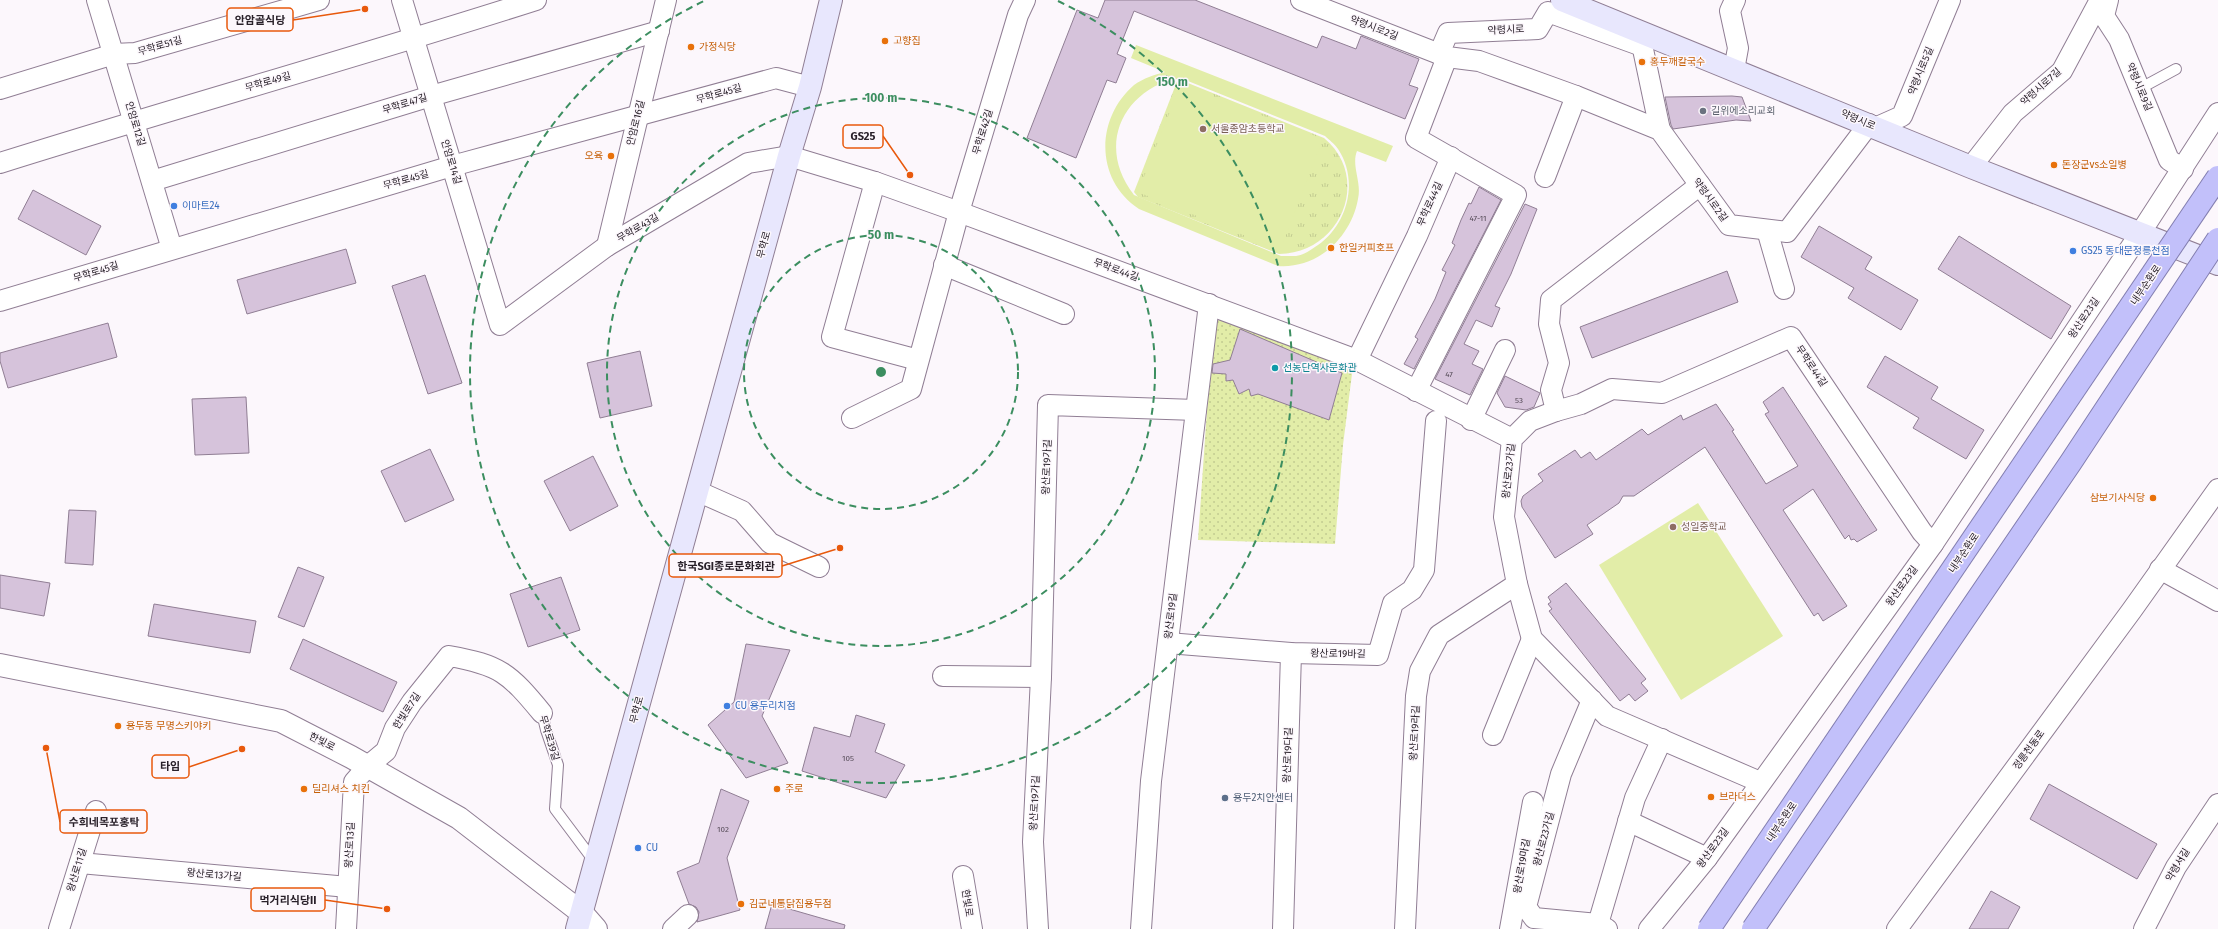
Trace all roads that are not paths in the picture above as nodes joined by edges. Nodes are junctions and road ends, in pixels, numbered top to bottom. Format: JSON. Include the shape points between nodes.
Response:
{"nodes":[{"id":1,"x":98,"y":0,"type":"edge"},
{"id":2,"x":319,"y":0,"type":"edge"},
{"id":3,"x":402,"y":0,"type":"edge"},
{"id":4,"x":536,"y":0,"type":"edge"},
{"id":5,"x":666,"y":0,"type":"edge"},
{"id":6,"x":1025,"y":0,"type":"edge"},
{"id":7,"x":1301,"y":0,"type":"edge"},
{"id":8,"x":1562,"y":0,"type":"edge"},
{"id":9,"x":1735,"y":0,"type":"edge"},
{"id":10,"x":1950,"y":0,"type":"edge"},
{"id":11,"x":2100,"y":0,"type":"edge"},
{"id":12,"x":2108,"y":0,"type":"edge"},
{"id":13,"x":828,"y":1,"type":"edge"},
{"id":14,"x":659,"y":31,"type":"junction"},
{"id":15,"x":414,"y":39,"type":"junction"},
{"id":16,"x":1641,"y":39,"type":"junction"},
{"id":17,"x":114,"y":54,"type":"junction"},
{"id":18,"x":1443,"y":56,"type":"junction"},
{"id":19,"x":2176,"y":69,"type":"dead end"},
{"id":20,"x":1734,"y":70,"type":"junction"},
{"id":21,"x":810,"y":87,"type":"junction"},
{"id":22,"x":0,"y":89,"type":"edge"},
{"id":23,"x":2139,"y":89,"type":"junction"},
{"id":24,"x":431,"y":96,"type":"junction"},
{"id":25,"x":1576,"y":96,"type":"junction"},
{"id":26,"x":2218,"y":113,"type":"edge"},
{"id":27,"x":638,"y":116,"type":"junction"},
{"id":28,"x":134,"y":121,"type":"junction"},
{"id":29,"x":1872,"y":126,"type":"junction"},
{"id":30,"x":1660,"y":130,"type":"junction"},
{"id":31,"x":789,"y":156,"type":"junction"},
{"id":32,"x":1451,"y":157,"type":"junction"},
{"id":33,"x":0,"y":162,"type":"edge"},
{"id":34,"x":452,"y":166,"type":"junction"},
{"id":35,"x":1971,"y":167,"type":"junction"},
{"id":36,"x":2183,"y":169,"type":"junction"},
{"id":37,"x":1544,"y":177,"type":"dead end"},
{"id":38,"x":2218,"y":177,"type":"edge"},
{"id":39,"x":152,"y":181,"type":"junction"},
{"id":40,"x":875,"y":182,"type":"junction"},
{"id":41,"x":1700,"y":185,"type":"junction"},
{"id":42,"x":959,"y":212,"type":"junction"},
{"id":43,"x":1767,"y":230,"type":"junction"},
{"id":44,"x":2148,"y":235,"type":"junction"},
{"id":45,"x":2218,"y":239,"type":"edge"},
{"id":46,"x":607,"y":246,"type":"junction"},
{"id":47,"x":172,"y":249,"type":"junction"},
{"id":48,"x":2218,"y":264,"type":"edge"},
{"id":49,"x":944,"y":265,"type":"junction"},
{"id":50,"x":1784,"y":289,"type":"dead end"},
{"id":51,"x":3,"y":300,"type":"edge"},
{"id":52,"x":1209,"y":304,"type":"junction"},
{"id":53,"x":1064,"y":314,"type":"dead end"},
{"id":54,"x":500,"y":325,"type":"joint"},
{"id":55,"x":1505,"y":350,"type":"dead end"},
{"id":56,"x":918,"y":360,"type":"junction"},
{"id":57,"x":1357,"y":360,"type":"junction"},
{"id":58,"x":1416,"y":391,"type":"junction"},
{"id":59,"x":1196,"y":410,"type":"junction"},
{"id":60,"x":1556,"y":411,"type":"junction"},
{"id":61,"x":852,"y":418,"type":"dead end"},
{"id":62,"x":1471,"y":420,"type":"junction"},
{"id":63,"x":1436,"y":421,"type":"dead end"},
{"id":64,"x":1512,"y":439,"type":"junction"},
{"id":65,"x":2218,"y":489,"type":"edge"},
{"id":66,"x":697,"y":491,"type":"junction"},
{"id":67,"x":2210,"y":513,"type":"edge"},
{"id":68,"x":1933,"y":544,"type":"junction"},
{"id":69,"x":819,"y":567,"type":"dead end"},
{"id":70,"x":2160,"y":569,"type":"junction"},
{"id":71,"x":1517,"y":584,"type":"junction"},
{"id":72,"x":2218,"y":601,"type":"edge"},
{"id":73,"x":1532,"y":639,"type":"junction"},
{"id":74,"x":1168,"y":643,"type":"junction"},
{"id":75,"x":1291,"y":653,"type":"junction"},
{"id":76,"x":449,"y":656,"type":"joint"},
{"id":77,"x":0,"y":665,"type":"edge"},
{"id":78,"x":943,"y":676,"type":"dead end"},
{"id":79,"x":1041,"y":677,"type":"junction"},
{"id":80,"x":1592,"y":700,"type":"junction"},
{"id":81,"x":542,"y":713,"type":"joint"},
{"id":82,"x":1493,"y":735,"type":"dead end"},
{"id":83,"x":1662,"y":739,"type":"junction"},
{"id":84,"x":368,"y":766,"type":"junction"},
{"id":85,"x":1760,"y":782,"type":"junction"},
{"id":86,"x":1533,"y":802,"type":"dead end"},
{"id":87,"x":2218,"y":804,"type":"edge"},
{"id":88,"x":96,"y":810,"type":"dead end"},
{"id":89,"x":1628,"y":821,"type":"junction"},
{"id":90,"x":1707,"y":858,"type":"junction"},
{"id":91,"x":80,"y":863,"type":"junction"},
{"id":92,"x":595,"y":863,"type":"junction"},
{"id":93,"x":963,"y":876,"type":"dead end"},
{"id":94,"x":348,"y":887,"type":"junction"},
{"id":95,"x":688,"y":915,"type":"dead end"},
{"id":96,"x":580,"y":921,"type":"edge"},
{"id":97,"x":1602,"y":927,"type":"edge"},
{"id":98,"x":59,"y":929,"type":"edge"},
{"id":99,"x":346,"y":929,"type":"edge"},
{"id":100,"x":596,"y":929,"type":"edge"},
{"id":101,"x":673,"y":929,"type":"edge"},
{"id":102,"x":972,"y":929,"type":"edge"},
{"id":103,"x":1038,"y":929,"type":"edge"},
{"id":104,"x":1141,"y":929,"type":"edge"},
{"id":105,"x":1283,"y":929,"type":"edge"},
{"id":106,"x":1405,"y":929,"type":"edge"},
{"id":107,"x":1510,"y":929,"type":"edge"},
{"id":108,"x":1649,"y":929,"type":"edge"},
{"id":109,"x":1709,"y":929,"type":"edge"},
{"id":110,"x":1753,"y":929,"type":"edge"},
{"id":111,"x":1897,"y":929,"type":"edge"},
{"id":112,"x":2144,"y":929,"type":"edge"}],
"edges":[{"from":1,"to":17,"type":"street","name":"안암로12길"},
{"from":2,"to":17,"type":"street","name":"무학로51길","via":[[135,53]]},
{"from":3,"to":15,"type":"street","name":"안암로14길"},
{"from":4,"to":15,"type":"street","name":"무학로49길"},
{"from":5,"to":14,"type":"street","name":"안암로16길"},
{"from":6,"to":42,"type":"street","name":"무학로42길","via":[[1018,14]]},
{"from":7,"to":18,"type":"street","name":"약령시로2길"},
{"from":8,"to":16,"type":"main road","name":"약령시로"},
{"from":9,"to":20,"type":"street","via":[[1730,11],[1738,48]]},
{"from":10,"to":29,"type":"street","name":"약령시로5길","via":[[1902,116]]},
{"from":11,"to":35,"type":"street","name":"약령시로7길","via":[[2062,71],[2013,113]]},
{"from":12,"to":23,"type":"street","name":"약령시로9길","via":[[2104,16],[2119,39]]},
{"from":13,"to":21,"type":"main road","name":"무학로"},
{"from":14,"to":24,"type":"street","name":"무학로47길"},
{"from":14,"to":27,"type":"street","name":"안암로16길"},
{"from":15,"to":24,"type":"street","name":"안암로14길"},
{"from":15,"to":28,"type":"street","name":"무학로49길"},
{"from":16,"to":18,"type":"street","name":"약령시로","via":[[1548,12],[1538,29],[1448,34]]},
{"from":16,"to":20,"type":"main road","name":"약령시로"},
{"from":16,"to":30,"type":"street"},
{"from":17,"to":22,"type":"street","name":"무학로51길"},
{"from":17,"to":28,"type":"street","name":"안암로12길"},
{"from":18,"to":25,"type":"street","name":"약령시로2길","via":[[1479,61]]},
{"from":18,"to":32,"type":"street","via":[[1416,138]]},
{"from":19,"to":23,"type":"lane"},
{"from":20,"to":29,"type":"main road","name":"약령시로"},
{"from":21,"to":27,"type":"street","name":"무학로45길","via":[[776,78]]},
{"from":21,"to":31,"type":"main road","name":"무학로"},
{"from":23,"to":36,"type":"street","name":"약령시로9길","via":[[2169,160]]},
{"from":24,"to":34,"type":"street","name":"안암로14길"},
{"from":24,"to":39,"type":"street","name":"무학로47길"},
{"from":25,"to":30,"type":"street","name":"약령시로2길"},
{"from":25,"to":37,"type":"street"},
{"from":26,"to":36,"type":"street"},
{"from":27,"to":34,"type":"street","name":"무학로45길"},
{"from":27,"to":46,"type":"street","name":"안암로16길"},
{"from":28,"to":33,"type":"street","name":"무학로49길"},
{"from":28,"to":39,"type":"street","name":"안암로12길"},
{"from":29,"to":35,"type":"main road","name":"약령시로"},
{"from":29,"to":43,"type":"street","name":"약령시로2길","via":[[1787,232]]},
{"from":30,"to":41,"type":"street","name":"약령시로2길"},
{"from":31,"to":40,"type":"street","name":"무학로44길"},
{"from":31,"to":46,"type":"street","name":"무학로43길","via":[[748,164]]},
{"from":31,"to":66,"type":"main road","name":"무학로"},
{"from":32,"to":57,"type":"street","name":"무학로44길"},
{"from":32,"to":58,"type":"street","via":[[1516,195]]},
{"from":34,"to":47,"type":"street","name":"무학로45길"},
{"from":34,"to":54,"type":"street","name":"안암로14길"},
{"from":35,"to":44,"type":"main road","name":"약령시로"},
{"from":36,"to":44,"type":"street"},
{"from":38,"to":109,"type":"highway","name":"내부순환로","bridge":true},
{"from":39,"to":47,"type":"street","name":"안암로12길"},
{"from":40,"to":42,"type":"street","name":"무학로44길"},
{"from":40,"to":56,"type":"street","via":[[832,337]]},
{"from":41,"to":43,"type":"street","name":"약령시로2길","via":[[1728,225]]},
{"from":41,"to":60,"type":"street","via":[[1551,300],[1548,324],[1558,363],[1551,390]]},
{"from":42,"to":49,"type":"street","name":"무학로42길"},
{"from":42,"to":52,"type":"street","name":"무학로44길"},
{"from":43,"to":50,"type":"street"},
{"from":44,"to":48,"type":"main road","name":"약령시로","bridge":true},
{"from":44,"to":68,"type":"street","name":"왕산로23길"},
{"from":45,"to":110,"type":"highway","bridge":true,"via":[[2063,475]]},
{"from":46,"to":54,"type":"street","name":"무학로43길"},
{"from":47,"to":51,"type":"street","name":"무학로45길"},
{"from":49,"to":53,"type":"street"},
{"from":49,"to":56,"type":"street","name":"무학로42길"},
{"from":52,"to":57,"type":"street","name":"무학로44길"},
{"from":52,"to":59,"type":"street","name":"왕산로19길"},
{"from":55,"to":62,"type":"street"},
{"from":56,"to":61,"type":"street","name":"무학로42길","via":[[911,389]]},
{"from":57,"to":58,"type":"street","name":"무학로44길"},
{"from":58,"to":62,"type":"street","name":"무학로44길"},
{"from":59,"to":74,"type":"street","name":"왕산로19길"},
{"from":59,"to":79,"type":"street","name":"왕산로19가길","via":[[1048,405]]},
{"from":60,"to":64,"type":"street","name":"왕산로23가길","via":[[1530,421]]},
{"from":60,"to":68,"type":"street","name":"무학로44길","via":[[1582,404],[1612,389],[1662,393],[1791,337],[1922,532]]},
{"from":62,"to":64,"type":"street","name":"무학로44길"},
{"from":63,"to":75,"type":"street","name":"왕산로19바길","via":[[1424,570],[1412,590],[1393,603],[1378,655]]},
{"from":64,"to":71,"type":"street","name":"왕산로23가길","via":[[1504,517]]},
{"from":65,"to":67,"type":"street","name":"정릉천동로"},
{"from":66,"to":69,"type":"street","via":[[742,511],[770,543]]},
{"from":66,"to":92,"type":"main road","name":"무학로"},
{"from":67,"to":70,"type":"street","name":"정릉천동로"},
{"from":68,"to":85,"type":"street","name":"왕산로23길"},
{"from":70,"to":72,"type":"street"},
{"from":70,"to":111,"type":"street","name":"정릉천동로"},
{"from":71,"to":73,"type":"street","name":"왕산로23가길"},
{"from":71,"to":106,"type":"street","name":"왕산로19라길","via":[[1439,635],[1420,671],[1416,696]]},
{"from":73,"to":80,"type":"street","name":"왕산로23가길"},
{"from":73,"to":82,"type":"street"},
{"from":74,"to":75,"type":"street","name":"왕산로19바길"},
{"from":74,"to":104,"type":"street","name":"왕산로19길","via":[[1151,781]]},
{"from":75,"to":105,"type":"street","name":"왕산로19다길"},
{"from":76,"to":81,"type":"street","name":"무학로39길","via":[[476,661],[502,671],[520,686]]},
{"from":76,"to":84,"type":"street","name":"한빛로7길","via":[[395,728],[386,751]]},
{"from":77,"to":84,"type":"street","name":"한빛로","via":[[281,721]]},
{"from":78,"to":79,"type":"street"},
{"from":79,"to":103,"type":"street","name":"왕산로19가길","via":[[1033,842]]},
{"from":80,"to":83,"type":"street","name":"왕산로23가길","via":[[1607,716]]},
{"from":80,"to":97,"type":"street","name":"왕산로23가길","via":[[1561,774],[1526,908],[1534,918]]},
{"from":81,"to":92,"type":"lane","name":"무학로39길","via":[[558,765],[555,809]]},
{"from":83,"to":85,"type":"street","name":"왕산로23가길"},
{"from":83,"to":89,"type":"street","name":"왕산로23가길","via":[[1635,798]]},
{"from":84,"to":94,"type":"street","name":"왕산로13길","via":[[354,782]]},
{"from":84,"to":96,"type":"street","name":"한빛로","via":[[459,818]]},
{"from":85,"to":90,"type":"street","name":"왕산로23길"},
{"from":86,"to":107,"type":"street","name":"왕산로19마길"},
{"from":87,"to":112,"type":"street","name":"약령서길","via":[[2176,866]]},
{"from":88,"to":91,"type":"street","name":"왕산로11길"},
{"from":89,"to":90,"type":"street"},
{"from":89,"to":97,"type":"street","name":"왕산로23가길"},
{"from":90,"to":108,"type":"street","name":"왕산로23길"},
{"from":91,"to":94,"type":"street","name":"왕산로13가길"},
{"from":91,"to":98,"type":"street","name":"왕산로11길"},
{"from":92,"to":96,"type":"main road","name":"무학로"},
{"from":93,"to":102,"type":"street","name":"한빛로"},
{"from":94,"to":99,"type":"street","name":"왕산로13길"},
{"from":95,"to":101,"type":"street"},
{"from":96,"to":100,"type":"street","name":"한빛로"}]}
